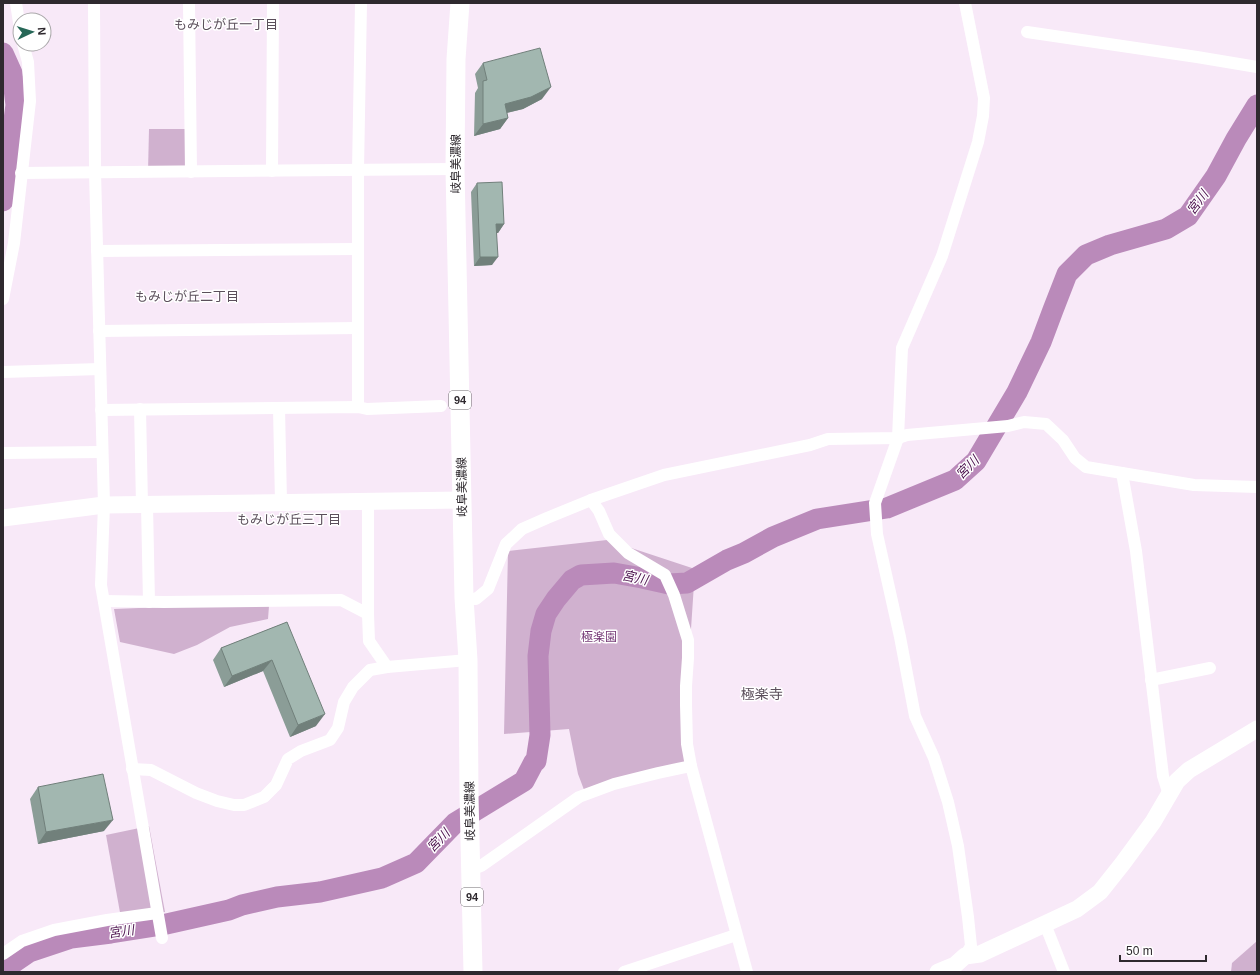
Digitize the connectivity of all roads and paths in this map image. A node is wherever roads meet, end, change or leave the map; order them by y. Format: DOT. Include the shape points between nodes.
graph roads {
  1 [pos="94,3"];
  2 [pos="189,3"];
  3 [pos="273,3"];
  4 [pos="361,3"];
  5 [pos="460,3"];
  6 [pos="965,3"];
  7 [pos="1027,32"];
  8 [pos="25,52"];
  9 [pos="1257,67"];
  10 [pos="455,169"];
  11 [pos="358,170"];
  12 [pos="272,171"];
  13 [pos="95,172"];
  14 [pos="191,172"];
  15 [pos="21,173"];
  16 [pos="358,249"];
  17 [pos="97,251"];
  18 [pos="3,299"];
  19 [pos="358,328"];
  20 [pos="99,331"];
  21 [pos="100,368"];
  22 [pos="3,372"];
  23 [pos="441,406"];
  24 [pos="358,407"];
  25 [pos="280,408"];
  26 [pos="140,409"];
  27 [pos="101,410"];
  28 [pos="898,438"];
  29 [pos="102,452"];
  30 [pos="3,453"];
  31 [pos="1122,473"];
  32 [pos="1257,487"];
  33 [pos="462,500"];
  34 [pos="591,500"];
  35 [pos="281,502"];
  36 [pos="368,502"];
  37 [pos="104,505"];
  38 [pos="145,505"];
  39 [pos="3,518"];
  40 [pos="464,598"];
  41 [pos="104,601"];
  42 [pos="149,602"];
  43 [pos="368,614"];
  44 [pos="468,660"];
  45 [pos="387,667"];
  46 [pos="1210,668"];
  47 [pos="1151,680"];
  48 [pos="1257,729"];
  49 [pos="691,766"];
  50 [pos="132,769"];
  51 [pos="1169,795"];
  52 [pos="471,870"];
  53 [pos="158,916"];
  54 [pos="1044,924"];
  55 [pos="736,935"];
  56 [pos="162,938"];
  57 [pos="3,954"];
  58 [pos="965,956"];
  59 [pos="473,972"];
  60 [pos="624,972"];
  61 [pos="747,972"];
  62 [pos="938,972"];
  63 [pos="1064,972"];
  1 -- 13 [label="street"];
  2 -- 14 [label="street"];
  3 -- 12 [label="street"];
  4 -- 11 [label="street"];
  5 -- 10 [label="main road, 岐阜美濃線 / 94" via="456,59"];
  6 -- 28 [label="street" via="984,98 983,116 978,142 942,256 902,348"];
  7 -- 9 [label="street"];
  8 -- 15 [label="street" via="30,101"];
  10 -- 11 [label="street"];
  10 -- 33 [label="main road, 岐阜美濃線 / 94"];
  11 -- 12 [label="street"];
  11 -- 16 [label="street"];
  12 -- 14 [label="street"];
  13 -- 14 [label="street"];
  13 -- 15 [label="street"];
  13 -- 17 [label="street"];
  15 -- 18 [label="street" via="14,243"];
  16 -- 17 [label="street"];
  16 -- 19 [label="street"];
  17 -- 20 [label="street"];
  19 -- 20 [label="street"];
  19 -- 24 [label="street"];
  20 -- 21 [label="street"];
  21 -- 22 [label="street"];
  21 -- 27 [label="street"];
  23 -- 24 [label="street" via="367,409"];
  24 -- 25 [label="street"];
  25 -- 26 [label="street"];
  25 -- 35 [label="street"];
  26 -- 27 [label="street"];
  26 -- 38 [label="street"];
  27 -- 29 [label="street"];
  28 -- 31 [label="street" via="1024,422 1046,424 1086,467"];
  28 -- 34 [label="street" via="828,439 664,475"];
  28 -- 58 [label="street" via="875,503 877,534 915,716 934,758 958,846 971,946"];
  29 -- 30 [label="street"];
  29 -- 37 [label="street"];
  31 -- 32 [label="street" via="1194,485"];
  31 -- 47 [label="street" via="1136,551"];
  33 -- 36 [label="street"];
  33 -- 40 [label="main road, 岐阜美濃線 / 94"];
  34 -- 40 [label="street" via="522,529 506,544 488,589 476,599"];
  34 -- 49 [label="street" via="610,534 628,553 665,575 674,595 688,640 687,744"];
  35 -- 36 [label="street"];
  35 -- 38 [label="street"];
  36 -- 43 [label="street"];
  37 -- 38 [label="street"];
  37 -- 39 [label="street"];
  37 -- 41 [label="street" via="101,585"];
  38 -- 42 [label="street"];
  40 -- 44 [label="main road, 岐阜美濃線 / 94"];
  41 -- 42 [label="street"];
  41 -- 50 [label="street"];
  42 -- 43 [label="street" via="341,600"];
  43 -- 45 [label="street" via="369,641"];
  44 -- 45 [label="street"];
  44 -- 52 [label="main road, 岐阜美濃線 / 94"];
  45 -- 50 [label="street" via="370,670 353,687 344,702 338,728 330,740 288,760 276,785 264,797 244,805 234,805 196,793 151,770"];
  46 -- 47 [label="street"];
  47 -- 51 [label="street" via="1163,776"];
  48 -- 51 [label="street" via="1189,770 1177,781"];
  49 -- 52 [label="street" via="621,782 579,797 481,866"];
  49 -- 55 [label="street"];
  50 -- 53 [label="street"];
  51 -- 54 [label="street" via="1153,822 1100,892 1077,909"];
  52 -- 59 [label="main road, 岐阜美濃線 / 94"];
  53 -- 56 [label="street"];
  53 -- 57 [label="street" via="107,920 54,930 22,941"];
  54 -- 58 [label="street" via="980,954"];
  54 -- 63 [label="street"];
  55 -- 60 [label="street"];
  55 -- 61 [label="street"];
  58 -- 62 [label="street" via="955,965"];
}
